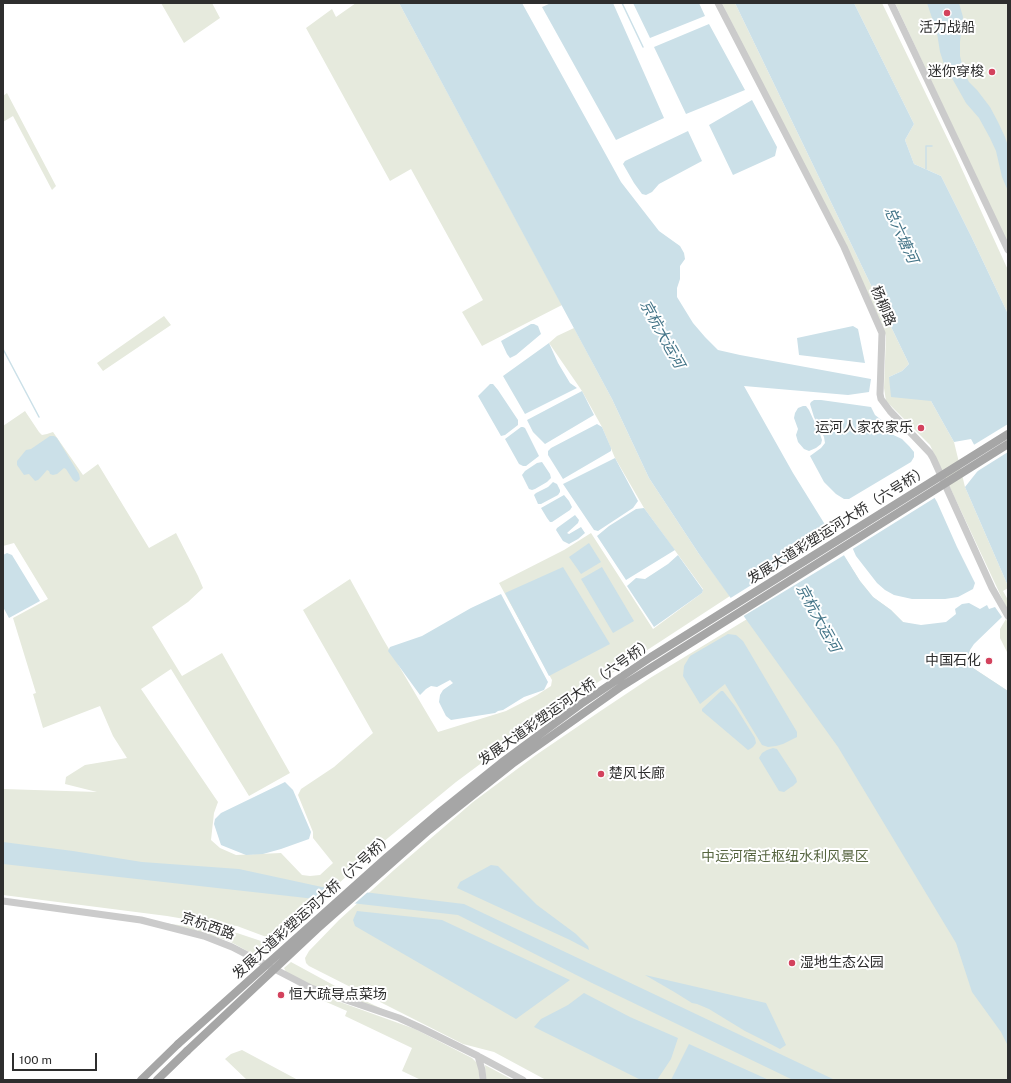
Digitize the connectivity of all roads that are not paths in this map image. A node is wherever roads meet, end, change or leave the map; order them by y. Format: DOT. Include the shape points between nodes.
graph roads {
  1 [pos="718,3"];
  2 [pos="891,3"];
  3 [pos="1008,250"];
  4 [pos="1008,434"];
  5 [pos="1008,444"];
  6 [pos="1008,616"];
  7 [pos="3,901"];
  8 [pos="478,1056"];
  9 [pos="142,1080"];
  10 [pos="157,1080"];
  11 [pos="483,1080"];
  12 [pos="523,1080"];
  1 -- 6 [label="street, 杨柳路" via="844,247 882,333 881,399 933,458 992,588"];
  2 -- 3 [label="street"];
  4 -- 9 [label="main road, 发展大道彩塑运河大桥（六号桥）, bridge" via="651,657 500,763 386,857 178,1044"];
  5 -- 10 [label="main road, 发展大道彩塑运河大桥（六号桥）, bridge" via="622,686 512,764 429,830 317,929"];
  7 -- 8 [label="street, 京杭西路" via="141,920 204,936 232,947 310,988 399,1018"];
  8 -- 11 [label="street"];
  8 -- 12 [label="street, 京杭西路"];
}
